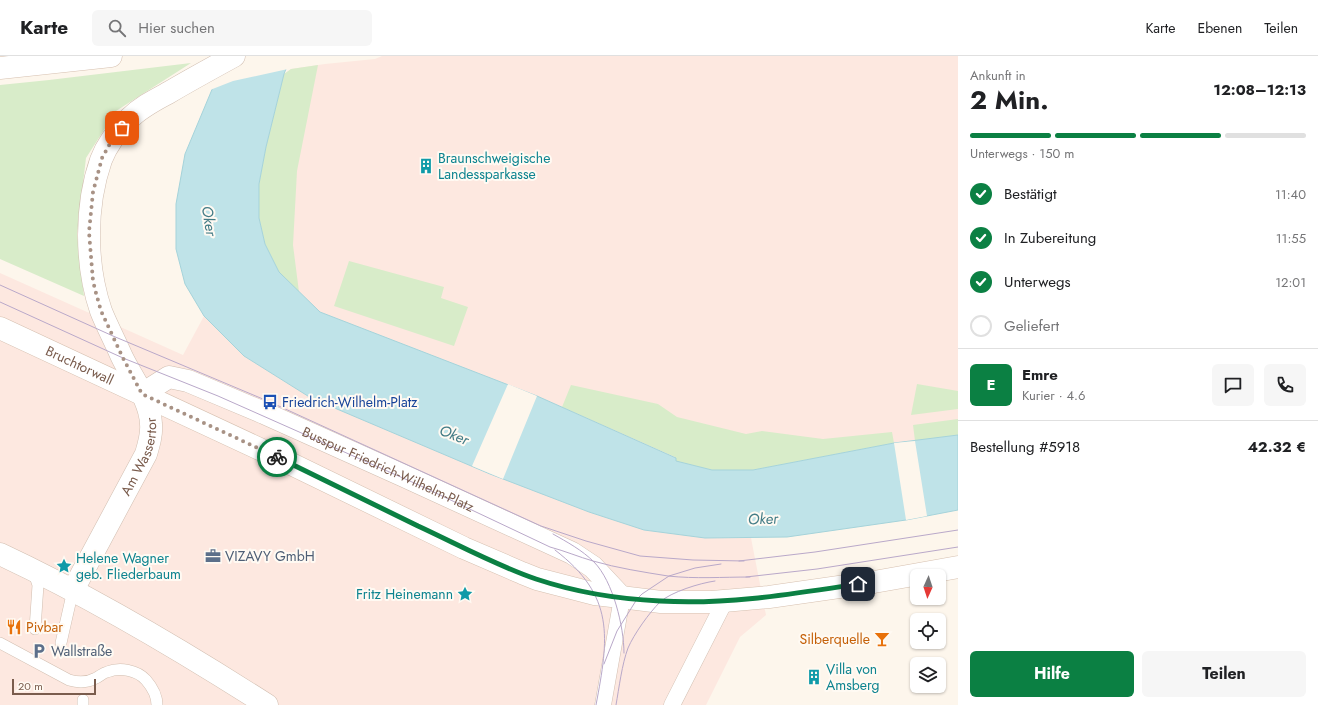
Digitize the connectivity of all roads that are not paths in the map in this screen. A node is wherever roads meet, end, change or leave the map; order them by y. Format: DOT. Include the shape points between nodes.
graph roads {
  1 [pos="111,56"];
  2 [pos="234,56"];
  3 [pos="0,68"];
  4 [pos="0,328"];
  5 [pos="142,394"];
  6 [pos="0,554"];
  7 [pos="21,564"];
  8 [pos="958,568"];
  9 [pos="73,590"];
  10 [pos="622,598"];
  11 [pos="725,601"];
  12 [pos="35,629"];
  13 [pos="0,643"];
  14 [pos="61,643"];
  15 [pos="157,705"];
  16 [pos="267,705"];
  17 [pos="603,705"];
  18 [pos="672,705"];
  1 -- 3 [label="street"];
  2 -- 5 [label="street, Am Wassertor" via="153,101 131,117 113,138 102,158 93,192 89,232 93,281 101,311"];
  4 -- 5 [label="street, Bruchtorwall"];
  5 -- 9 [label="street, Am Wassertor" via="152,424 146,454"];
  5 -- 10 [label="street, Bruchtorwall" via="515,570 537,579"];
  5 -- 10 [label="street, Busspur Friedrich-Wilhelm-Platz" via="169,377 188,381 264,413 572,553 593,567"];
  6 -- 7 [label="street"];
  7 -- 9 [label="street"];
  7 -- 12 [label="lane" via="31,571 38,585"];
  8 -- 11 [label="street, Bruchtorwall" via="769,598"];
  9 -- 14 [label="lane"];
  9 -- 16 [label="street" via="195,659"];
  10 -- 11 [label="street, Bruchtorwall" via="661,602"];
  10 -- 17 [label="street"];
  11 -- 18 [label="street"];
  13 -- 15 [label="lane" via="69,680 78,682 86,682 118,669 131,671 142,676 152,686 157,697"];
}
